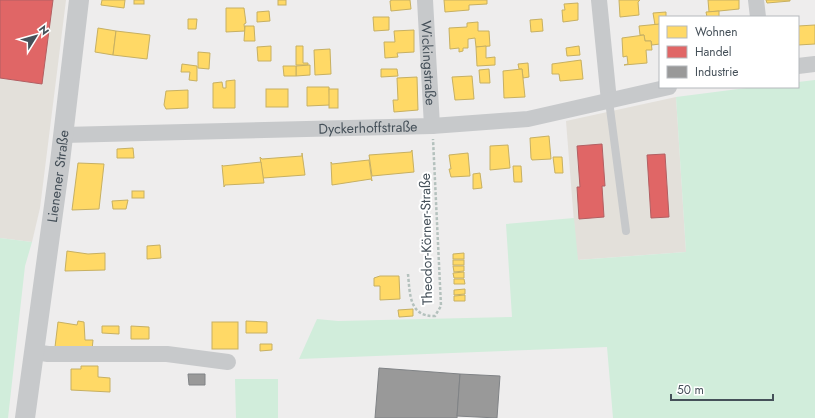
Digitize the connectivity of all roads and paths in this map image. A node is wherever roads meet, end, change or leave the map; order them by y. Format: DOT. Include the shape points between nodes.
graph roads {
  1 [pos="79,0"];
  2 [pos="425,0"];
  3 [pos="599,0"];
  4 [pos="756,0"];
  5 [pos="758,16"];
  6 [pos="815,64"];
  7 [pos="799,66"];
  8 [pos="665,88"];
  9 [pos="609,101"];
  10 [pos="432,126"];
  11 [pos="63,135"];
  12 [pos="626,231"];
  13 [pos="408,274"];
  14 [pos="34,352"];
  15 [pos="228,362"];
  16 [pos="25,418"];
  1 -- 11 [label="street, Lienener Straße"];
  2 -- 10 [label="street, Wickingstraße"];
  3 -- 9 [label="street"];
  4 -- 5 [label="street"];
  6 -- 7 [label="street"];
  8 -- 9 [label="street, Dyckerhoffstraße"];
  9 -- 10 [label="street, Dyckerhoffstraße" via="528,119"];
  9 -- 12 [label="lane"];
  10 -- 11 [label="street, Dyckerhoffstraße"];
  10 -- 13 [label="path, Theodor-Körner-Straße" via="441,306 435,316 426,316 417,310 411,301"];
  11 -- 14 [label="street, Lienener Straße"];
  14 -- 15 [label="street" via="167,354"];
  14 -- 16 [label="street, Lienener Straße"];
}
